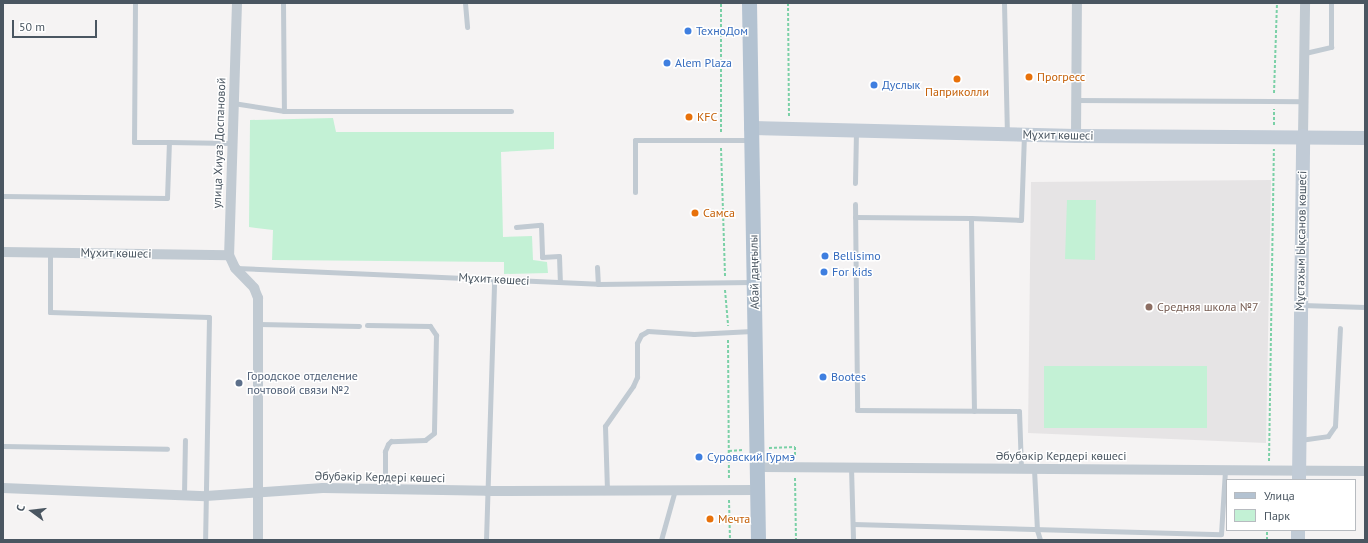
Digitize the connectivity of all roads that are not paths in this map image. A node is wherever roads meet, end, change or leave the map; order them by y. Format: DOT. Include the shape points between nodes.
graph roads {
  1 [pos="135,3"];
  2 [pos="237,3"];
  3 [pos="283,3"];
  4 [pos="465,3"];
  5 [pos="749,3"];
  6 [pos="1004,3"];
  7 [pos="1077,3"];
  8 [pos="1305,3"];
  9 [pos="1331,3"];
  10 [pos="467,27"];
  11 [pos="1305,53"];
  12 [pos="1076,100"];
  13 [pos="1303,101"];
  14 [pos="232,103"];
  15 [pos="284,111"];
  16 [pos="511,111"];
  17 [pos="856,131"];
  18 [pos="752,134"];
  19 [pos="1007,134"];
  20 [pos="1024,135"];
  21 [pos="1076,136"];
  22 [pos="1303,136"];
  23 [pos="1365,138"];
  24 [pos="169,142"];
  25 [pos="231,143"];
  26 [pos="855,183"];
  27 [pos="635,192"];
  28 [pos="3,196"];
  29 [pos="855,204"];
  30 [pos="855,217"];
  31 [pos="971,218"];
  32 [pos="516,227"];
  33 [pos="3,252"];
  34 [pos="50,253"];
  35 [pos="229,254"];
  36 [pos="597,267"];
  37 [pos="235,268"];
  38 [pos="494,280"];
  39 [pos="560,282"];
  40 [pos="754,282"];
  41 [pos="598,284"];
  42 [pos="1301,305"];
  43 [pos="1365,307"];
  44 [pos="259,324"];
  45 [pos="367,325"];
  46 [pos="359,326"];
  47 [pos="1340,328"];
  48 [pos="755,331"];
  49 [pos="974,411"];
  50 [pos="185,440"];
  51 [pos="1299,440"];
  52 [pos="3,446"];
  53 [pos="167,449"];
  54 [pos="757,467"];
  55 [pos="851,467"];
  56 [pos="1021,469"];
  57 [pos="1034,469"];
  58 [pos="1225,470"];
  59 [pos="1365,471"];
  60 [pos="1299,475"];
  61 [pos="3,488"];
  62 [pos="385,489"];
  63 [pos="606,490"];
  64 [pos="675,490"];
  65 [pos="758,490"];
  66 [pos="487,491"];
  67 [pos="260,492"];
  68 [pos="184,495"];
  69 [pos="206,496"];
  70 [pos="853,524"];
  71 [pos="1037,530"];
  72 [pos="1221,534"];
  73 [pos="205,540"];
  74 [pos="258,540"];
  75 [pos="486,540"];
  76 [pos="661,540"];
  77 [pos="758,540"];
  78 [pos="853,540"];
  79 [pos="1040,540"];
  80 [pos="1221,540"];
  1 -- 24 [label="lane" via="134,142"];
  2 -- 14 [label="street, улица Хиуаз Доспановой"];
  3 -- 15 [label="lane"];
  4 -- 10 [label="lane"];
  5 -- 18 [label="main road, Абай даңғылы"];
  6 -- 19 [label="lane"];
  7 -- 12 [label="street"];
  8 -- 11 [label="street, Мұстахым Ықсанов көшесі"];
  9 -- 11 [label="lane" via="1330,47"];
  11 -- 13 [label="street, Мұстахым Ықсанов көшесі"];
  12 -- 13 [label="lane"];
  12 -- 21 [label="street"];
  13 -- 22 [label="street, Мұстахым Ықсанов көшесі"];
  14 -- 15 [label="lane"];
  14 -- 25 [label="street, улица Хиуаз Доспановой"];
  15 -- 16 [label="lane"];
  17 -- 18 [label="street, Мұхит көшесі"];
  17 -- 19 [label="street, Мұхит көшесі"];
  17 -- 26 [label="lane"];
  18 -- 27 [label="lane" via="721,140 635,140"];
  18 -- 40 [label="main road, Абай даңғылы"];
  19 -- 20 [label="street, Мұхит көшесі"];
  20 -- 21 [label="street, Мұхит көшесі"];
  20 -- 31 [label="lane" via="1021,220"];
  21 -- 22 [label="street, Мұхит көшесі"];
  22 -- 23 [label="street, Мұхит көшесі"];
  22 -- 42 [label="street, Мұстахым Ықсанов көшесі"];
  24 -- 25 [label="lane"];
  24 -- 28 [label="lane" via="167,198"];
  25 -- 35 [label="street, улица Хиуаз Доспановой"];
  29 -- 30 [label="lane"];
  30 -- 31 [label="lane"];
  30 -- 49 [label="lane" via="857,410"];
  31 -- 49 [label="lane"];
  32 -- 39 [label="lane" via="541,226 542,257 559,256"];
  33 -- 34 [label="street, Мұхит көшесі"];
  34 -- 35 [label="street, Мұхит көшесі"];
  34 -- 69 [label="lane" via="50,312 209,317"];
  35 -- 37 [label="street, улица Хиуаз Доспановой"];
  36 -- 41 [label="lane"];
  37 -- 38 [label="lane, Мұхит көшесі"];
  37 -- 44 [label="street, улица Хиуаз Доспановой" via="246,278 258,298"];
  38 -- 39 [label="lane, Мұхит көшесі"];
  38 -- 66 [label="lane"];
  39 -- 41 [label="lane, Мұхит көшесі"];
  40 -- 41 [label="lane, Мұхит көшесі"];
  40 -- 48 [label="main road, Абай даңғылы"];
  42 -- 43 [label="lane"];
  42 -- 51 [label="street, Мұстахым Ықсанов көшесі"];
  44 -- 46 [label="lane"];
  44 -- 67 [label="street, улица Хиуаз Доспановой"];
  45 -- 62 [label="lane" via="430,326 436,335 434,432 426,440 391,441 388,444 385,451"];
  47 -- 51 [label="lane" via="1335,426 1328,436"];
  48 -- 54 [label="main road, Абай даңғылы"];
  48 -- 63 [label="lane" via="694,334 648,331 641,335 637,343 637,377 605,426"];
  49 -- 56 [label="lane" via="1019,411"];
  50 -- 68 [label="lane"];
  51 -- 60 [label="street, Мұстахым Ықсанов көшесі"];
  52 -- 53 [label="lane"];
  54 -- 55 [label="street, Әбубәкір Кердері көшесі"];
  54 -- 65 [label="main road, Абай даңғылы"];
  55 -- 56 [label="street, Әбубәкір Кердері көшесі"];
  55 -- 70 [label="lane"];
  56 -- 57 [label="street, Әбубәкір Кердері көшесі"];
  57 -- 58 [label="street, Әбубәкір Кердері көшесі"];
  57 -- 71 [label="lane"];
  58 -- 60 [label="street, Әбубәкір Кердері көшесі"];
  58 -- 72 [label="lane"];
  59 -- 60 [label="street, Әбубәкір Кердері көшесі"];
  61 -- 68 [label="street, Әбубәкір Кердері көшесі"];
  62 -- 66 [label="street, Әбубәкір Кердері көшесі"];
  62 -- 67 [label="street, Әбубәкір Кердері көшесі" via="323,488"];
  63 -- 64 [label="street, Әбубәкір Кердері көшесі"];
  63 -- 66 [label="street, Әбубәкір Кердері көшесі"];
  64 -- 65 [label="street, Әбубәкір Кердері көшесі"];
  64 -- 76 [label="lane"];
  65 -- 77 [label="main road, Абай даңғылы"];
  66 -- 75 [label="lane"];
  67 -- 69 [label="street, Әбубәкір Кердері көшесі"];
  67 -- 74 [label="street, улица Хиуаз Доспановой"];
  68 -- 69 [label="street, Әбубәкір Кердері көшесі"];
  69 -- 73 [label="lane"];
  70 -- 71 [label="lane"];
  70 -- 78 [label="lane"];
  71 -- 72 [label="lane"];
  71 -- 79 [label="lane"];
  72 -- 80 [label="lane"];
}
